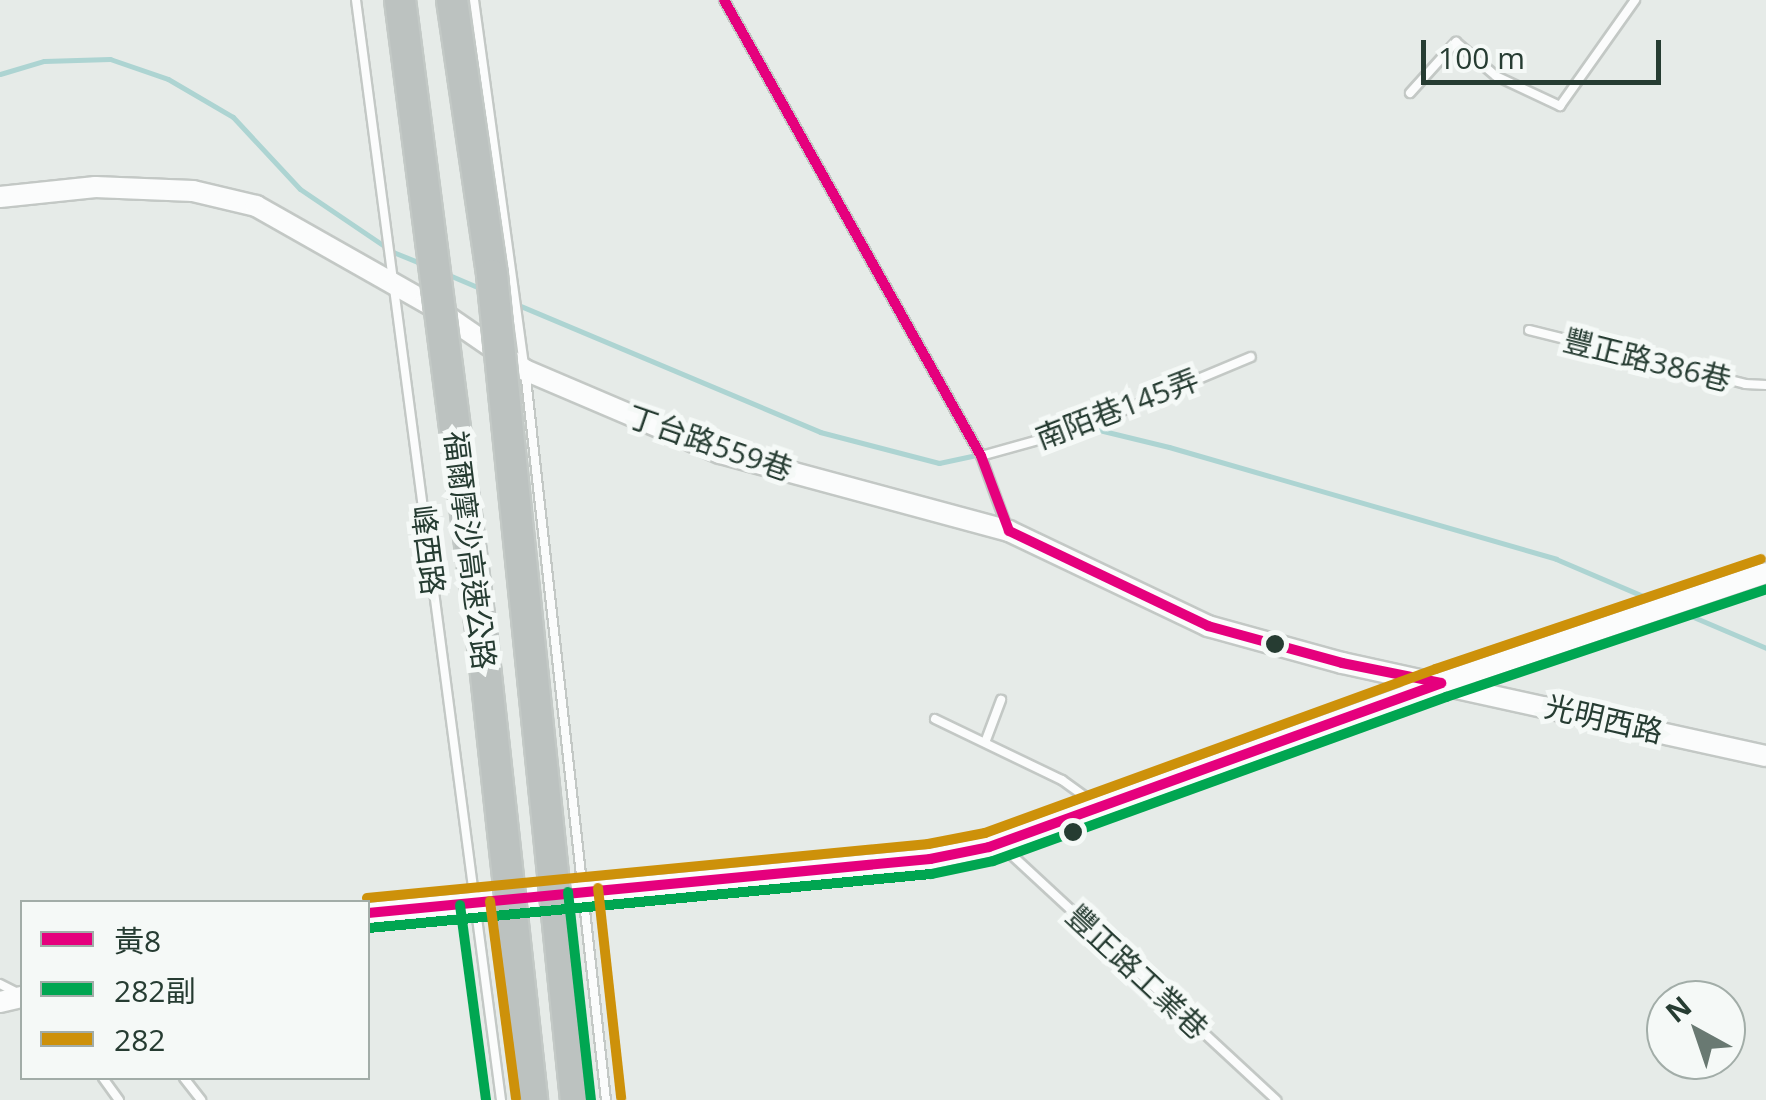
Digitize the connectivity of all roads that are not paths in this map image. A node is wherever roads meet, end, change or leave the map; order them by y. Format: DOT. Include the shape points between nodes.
graph roads {
  1 [pos="356,0"];
  2 [pos="400,0"];
  3 [pos="452,0"];
  4 [pos="474,0"];
  5 [pos="724,0"];
  6 [pos="1636,0"];
  7 [pos="1410,93"];
  8 [pos="0,197"];
  9 [pos="394,287"];
  10 [pos="1529,330"];
  11 [pos="1251,357"];
  12 [pos="525,370"];
  13 [pos="1766,386"];
  14 [pos="981,456"];
  15 [pos="1009,531"];
  16 [pos="1766,572"];
  17 [pos="1441,683"];
  18 [pos="1001,700"];
  19 [pos="935,719"];
  20 [pos="986,740"];
  21 [pos="1766,756"];
  22 [pos="1099,806"];
  23 [pos="999,843"];
  24 [pos="583,890"];
  25 [pos="475,903"];
  26 [pos="370,913"];
  27 [pos="186,1080"];
  28 [pos="201,1100"];
  29 [pos="501,1100"];
  30 [pos="532,1100"];
  31 [pos="576,1100"];
  32 [pos="606,1100"];
  33 [pos="1276,1100"];
  1 -- 9 [label="lane, 峰西路"];
  2 -- 30 [label="highway, 福爾摩沙高速公路, bridge" via="480,619"];
  3 -- 31 [label="highway, 福爾摩沙高速公路, bridge" via="492,275"];
  4 -- 12 [label="lane"];
  5 -- 14 [label="lane"];
  6 -- 7 [label="lane" via="1560,106 1496,76 1456,42"];
  8 -- 9 [label="street, 丁台路559巷" via="95,187 224,197 256,206"];
  9 -- 12 [label="street, 丁台路559巷"];
  9 -- 25 [label="lane, 峰西路"];
  10 -- 13 [label="lane, 豐正路386巷"];
  11 -- 14 [label="lane, 南陌巷145弄" via="1081,428"];
  12 -- 15 [label="street, 丁台路559巷" via="720,453"];
  12 -- 24 [label="lane"];
  14 -- 15 [label="lane"];
  15 -- 17 [label="street, 丁台路559巷" via="1208,626"];
  16 -- 17 [label="street"];
  17 -- 21 [label="street, 光明西路"];
  17 -- 22 [label="street"];
  18 -- 20 [label="lane"];
  19 -- 20 [label="lane"];
  20 -- 22 [label="lane"];
  22 -- 23 [label="street"];
  23 -- 24 [label="street" via="930,858"];
  23 -- 33 [label="lane, 豐正路工業巷"];
  24 -- 25 [label="street"];
  24 -- 32 [label="lane"];
  25 -- 26 [label="street"];
  25 -- 29 [label="lane, 峰西路"];
  27 -- 28 [label="lane"];
}
